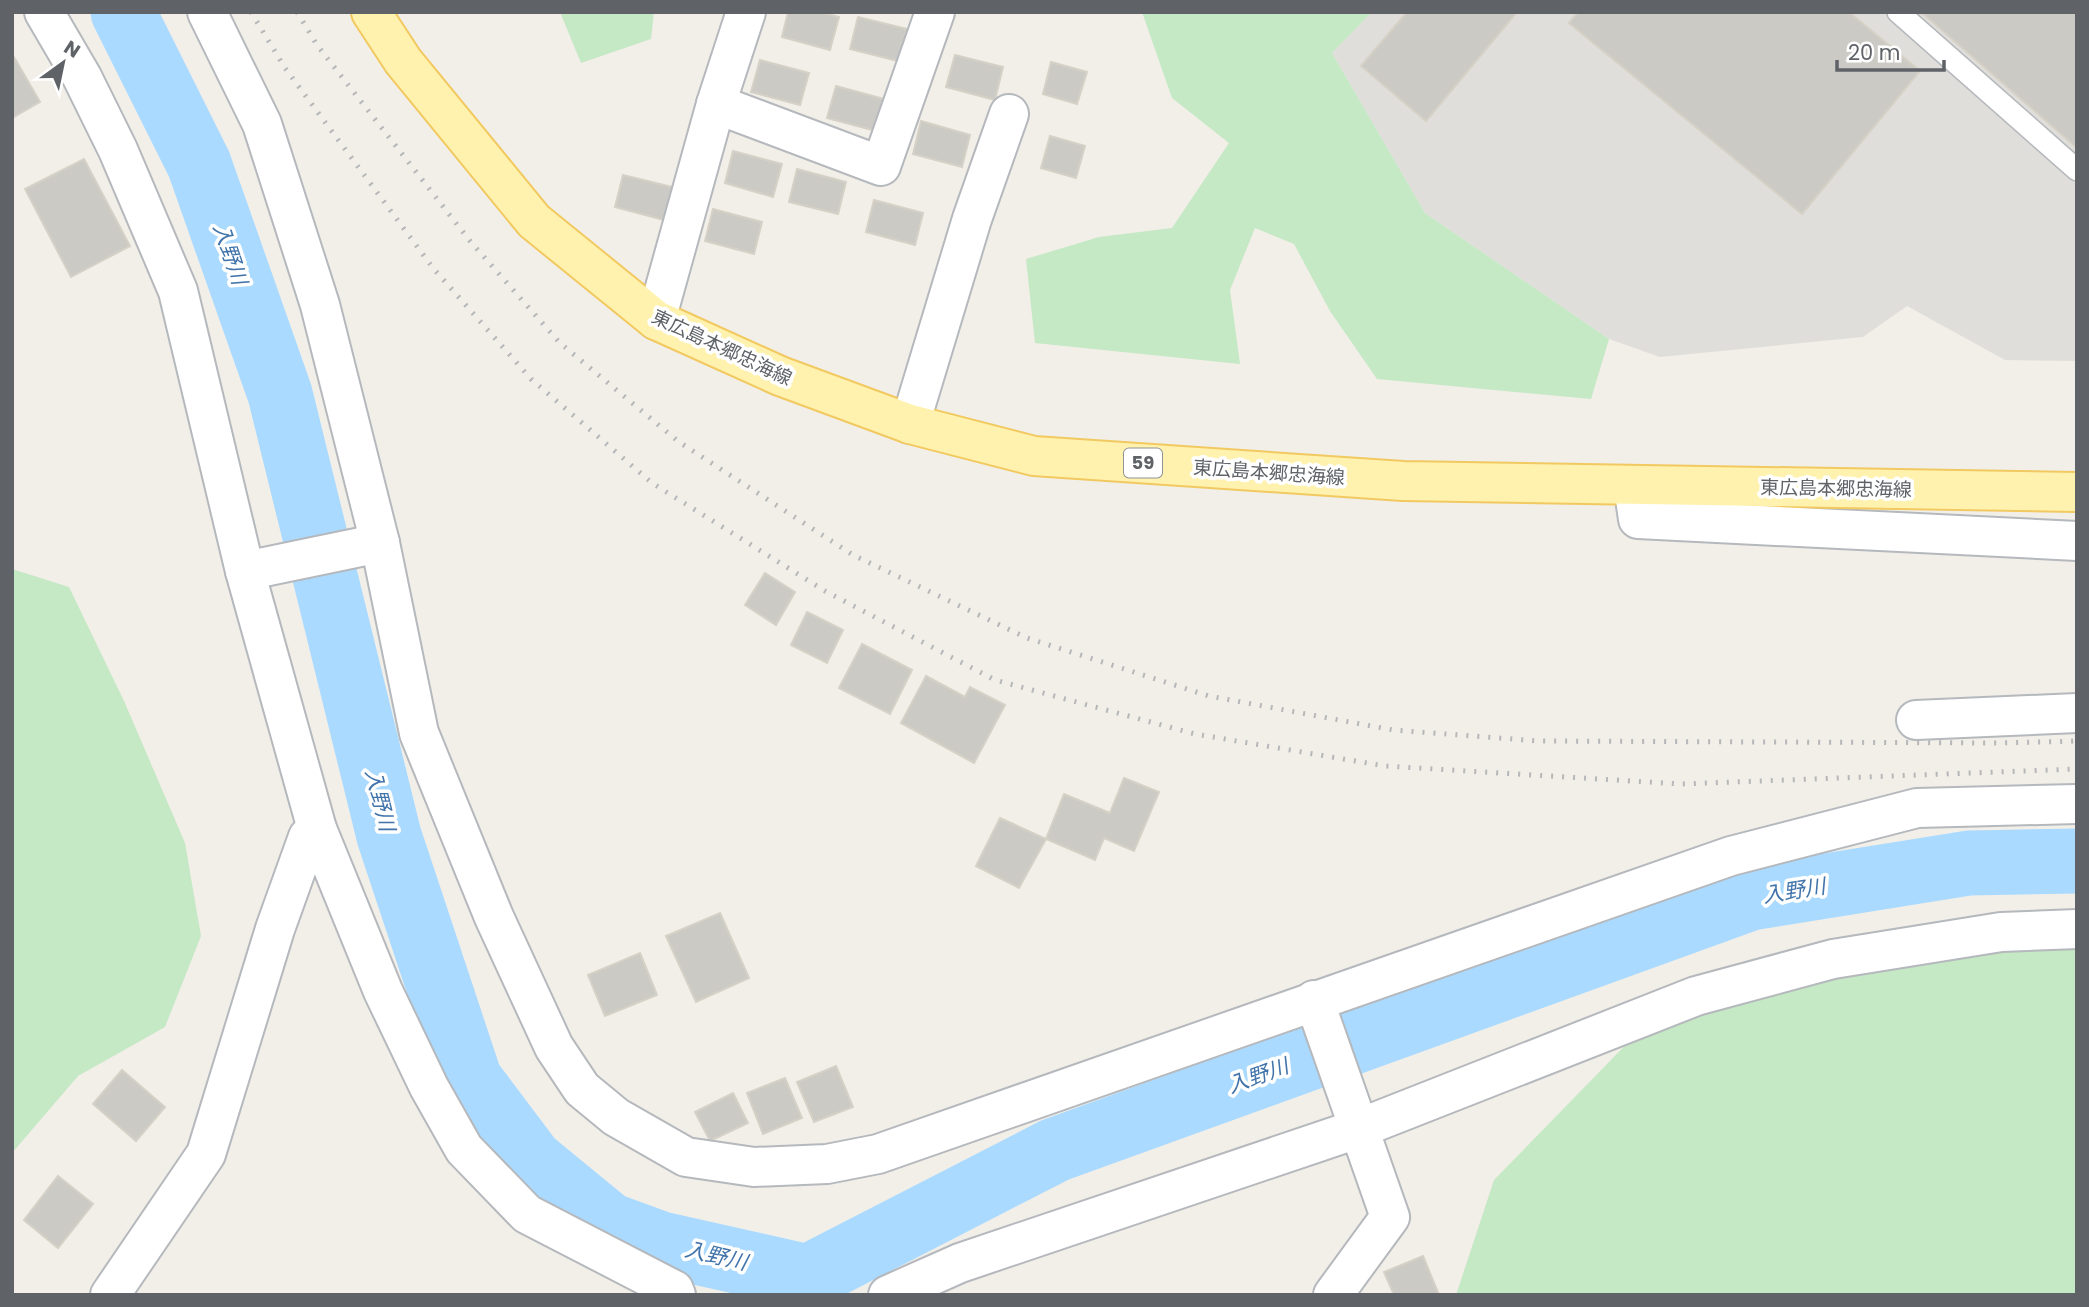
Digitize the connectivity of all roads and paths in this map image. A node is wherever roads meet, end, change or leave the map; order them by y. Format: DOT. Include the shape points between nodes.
graph roads {
  1 [pos="44,12"];
  2 [pos="207,12"];
  3 [pos="371,12"];
  4 [pos="746,12"];
  5 [pos="935,12"];
  6 [pos="1898,12"];
  7 [pos="716,104"];
  8 [pos="1009,114"];
  9 [pos="2077,170"];
  10 [pos="656,320"];
  11 [pos="910,424"];
  12 [pos="1633,485"];
  13 [pos="2077,492"];
  14 [pos="2077,541"];
  15 [pos="380,543"];
  16 [pos="245,571"];
  17 [pos="2077,713"];
  18 [pos="1916,720"];
  19 [pos="2077,804"];
  20 [pos="317,829"];
  21 [pos="2077,929"];
  22 [pos="1314,1000"];
  23 [pos="1358,1121"];
  24 [pos="673,1293"];
  25 [pos="110,1295"];
  26 [pos="888,1295"];
  27 [pos="1332,1295"];
  1 -- 16 [label="street" via="118,150 178,291"];
  2 -- 15 [label="street" via="262,124 320,305"];
  3 -- 10 [label="main road, 東広島本郷忠海線 / 59" via="403,61 534,221"];
  4 -- 7 [label="street"];
  5 -- 7 [label="street" via="881,166"];
  6 -- 9 [label="lane"];
  7 -- 10 [label="street"];
  8 -- 11 [label="street"];
  10 -- 11 [label="main road, 東広島本郷忠海線 / 59" via="780,376"];
  11 -- 12 [label="main road, 東広島本郷忠海線 / 59" via="1034,456 1403,481"];
  12 -- 13 [label="main road, 東広島本郷忠海線 / 59"];
  12 -- 14 [label="street" via="1638,519"];
  15 -- 16 [label="street"];
  15 -- 22 [label="street" via="419,733 494,917 554,1047 582,1089 616,1117 685,1157 754,1167 827,1164 878,1154"];
  16 -- 20 [label="street"];
  17 -- 18 [label="street"];
  19 -- 22 [label="street" via="1904,811 1731,856"];
  20 -- 24 [label="street" via="383,991 464,1149 527,1214"];
  20 -- 25 [label="street" via="308,837 275,929 206,1154"];
  21 -- 23 [label="street" via="2001,932 1833,959 1696,996"];
  22 -- 23 [label="street"];
  23 -- 26 [label="street" via="960,1263"];
  23 -- 27 [label="street" via="1390,1217"];
}
